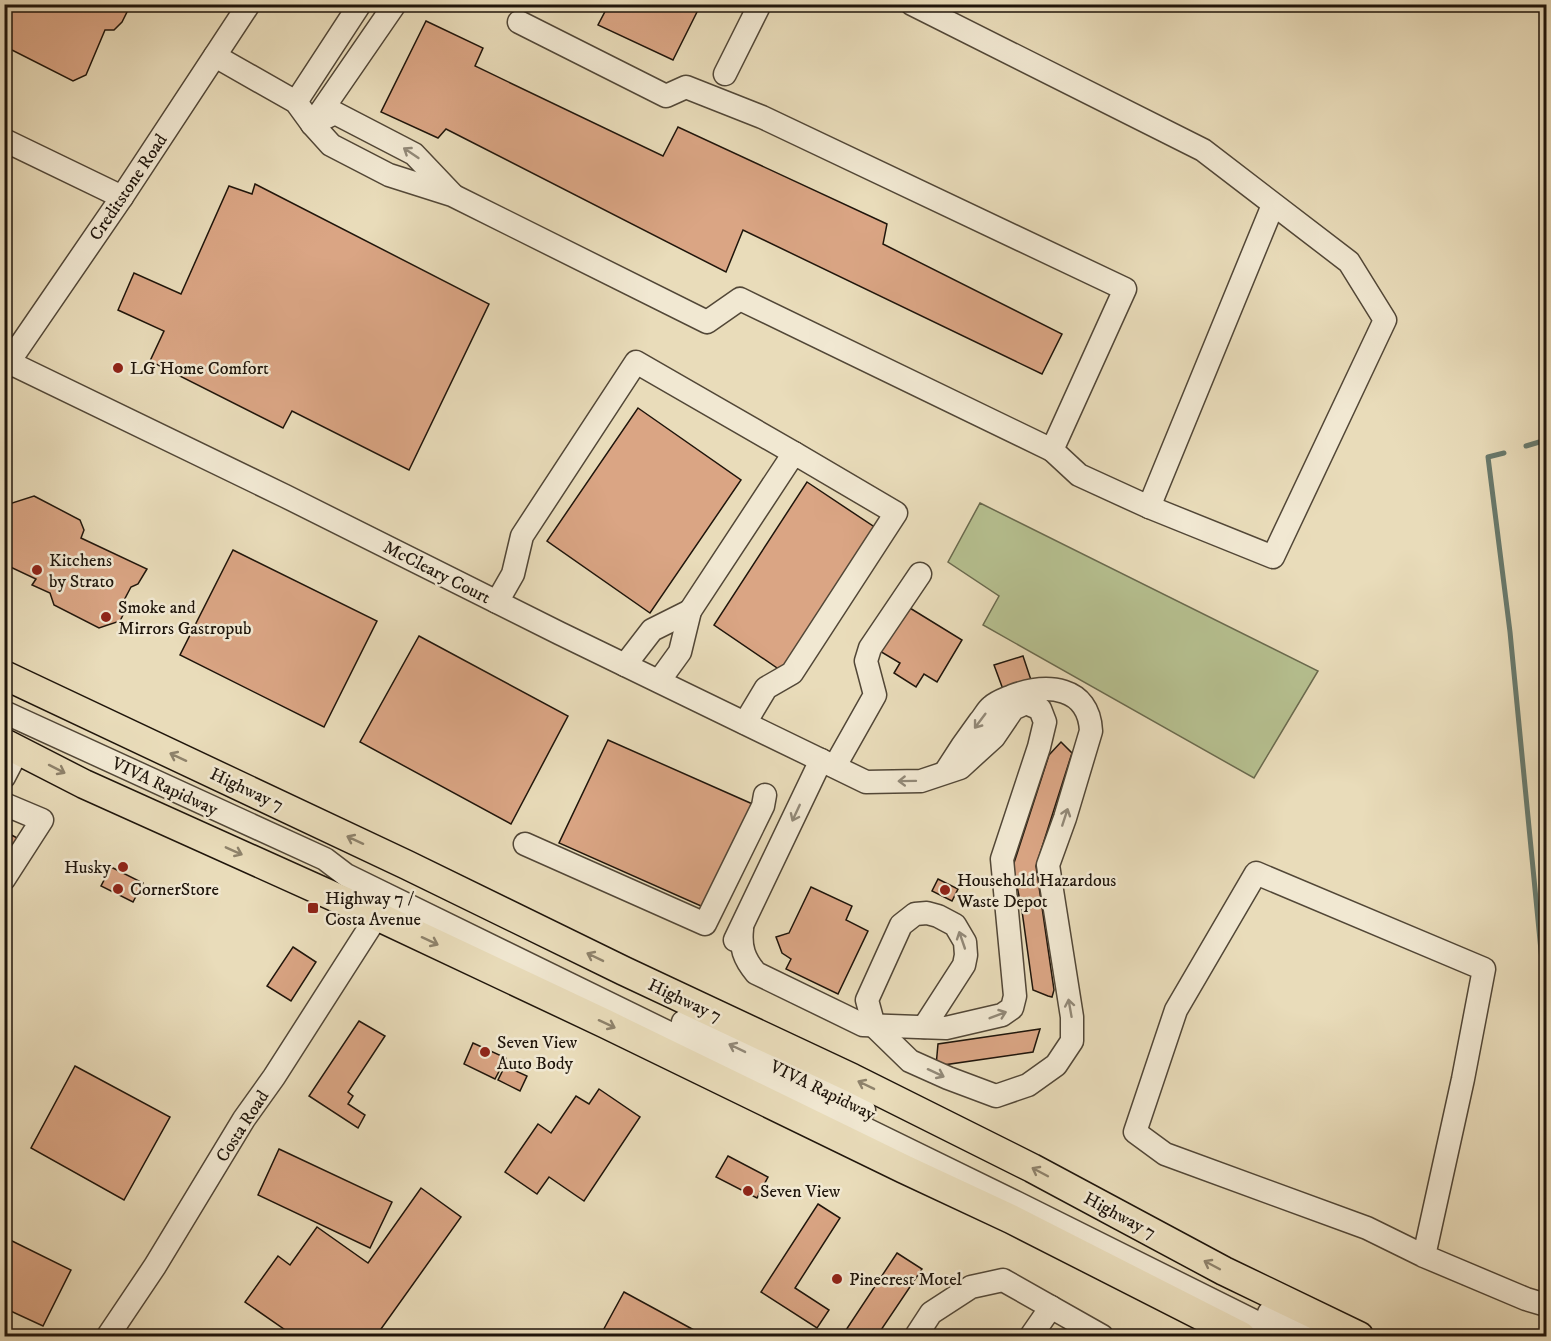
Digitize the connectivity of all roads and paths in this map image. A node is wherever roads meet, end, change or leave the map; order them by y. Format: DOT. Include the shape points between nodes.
graph roads {
  1 [pos="249,4"];
  2 [pos="360,4"];
  3 [pos="395,4"];
  4 [pos="760,4"];
  5 [pos="912,4"];
  6 [pos="519,22"];
  7 [pos="215,56"];
  8 [pos="725,74"];
  9 [pos="296,102"];
  10 [pos="312,124"];
  11 [pos="4,140"];
  12 [pos="452,195"];
  13 [pos="122,197"];
  14 [pos="1273,205"];
  15 [pos="6,364"];
  16 [pos="1053,450"];
  17 [pos="794,453"];
  18 [pos="1149,507"];
  19 [pos="920,574"];
  20 [pos="497,602"];
  21 [pos="690,611"];
  22 [pos="625,665"];
  23 [pos="4,675"];
  24 [pos="659,681"];
  25 [pos="4,712"];
  26 [pos="745,723"];
  27 [pos="11,746"];
  28 [pos="828,763"];
  29 [pos="946,771"];
  30 [pos="4,777"];
  31 [pos="765,795"];
  32 [pos="4,804"];
  33 [pos="525,844"];
  34 [pos="325,859"];
  35 [pos="4,879"];
  36 [pos="377,916"];
  37 [pos="742,928"];
  38 [pos="874,1026"];
  39 [pos="924,1028"];
  40 [pos="910,1061"];
  41 [pos="1424,1256"];
  42 [pos="1546,1305"];
  43 [pos="1051,1307"];
  44 [pos="108,1336"];
  45 [pos="916,1336"];
  46 [pos="1031,1336"];
  47 [pos="1102,1336"];
  48 [pos="1241,1336"];
  49 [pos="1284,1336"];
  50 [pos="1316,1336"];
  51 [pos="1359,1336"];
  1 -- 7 [label="street, Creditstone Road"];
  2 -- 9 [label="street"];
  3 -- 10 [label="street"];
  4 -- 8 [label="street"];
  5 -- 14 [label="street" via="1203,150"];
  6 -- 16 [label="street" via="666,96 686,87 762,117 1125,289"];
  7 -- 9 [label="street"];
  7 -- 13 [label="street, Creditstone Road"];
  9 -- 10 [label="street"];
  10 -- 12 [label="street" via="331,145 383,172"];
  12 -- 10 [label="street, one-way" via="414,154 335,113"];
  11 -- 13 [label="street"];
  12 -- 16 [label="street" via="707,322 740,299"];
  13 -- 15 [label="street, Creditstone Road"];
  14 -- 18 [label="street"];
  14 -- 18 [label="street" via="1349,262 1385,320 1273,557"];
  15 -- 20 [label="street, McCleary Court"];
  16 -- 18 [label="street" via="1079,475"];
  17 -- 20 [label="street" via="636,362 522,536 513,573"];
  17 -- 21 [label="street"];
  17 -- 26 [label="street" via="896,513 792,673 766,688"];
  19 -- 28 [label="street" via="870,648 866,661 875,695"];
  20 -- 22 [label="street, McCleary Court"];
  21 -- 22 [label="street" via="652,630"];
  21 -- 24 [label="street" via="680,652"];
  22 -- 24 [label="street, McCleary Court"];
  51 -- 23 [label="main road, Highway 7, one-way" via="1224,1271 1032,1168 852,1078"];
  24 -- 26 [label="street, McCleary Court"];
  25 -- 34 [label="street, VIVA Rapidway"];
  26 -- 28 [label="street, McCleary Court"];
  27 -- 30 [label="street"];
  27 -- 36 [label="main road, one-way" via="84,784"];
  29 -- 28 [label="street, McCleary Court, one-way" via="921,781 866,782"];
  28 -- 37 [label="street, one-way"];
  39 -- 29 [label="street, one-way" via="946,1028 1002,1015 1012,1008 1015,996 1002,859 1039,747 1045,722 1040,709 1026,703 1013,709 973,758 960,768"];
  40 -- 29 [label="street, one-way" via="996,1096 1028,1085 1056,1065 1072,1041 1072,1017 1048,866 1091,731 1090,717 1083,703 1072,694 1055,689 1029,690 992,706"];
  31 -- 33 [label="street" via="705,924"];
  32 -- 35 [label="street" via="42,820"];
  34 -- 49 [label="street, VIVA Rapidway" via="346,875"];
  50 -- 34 [label="street, VIVA Rapidway, one-way" via="786,1071 356,863"];
  36 -- 44 [label="street, Costa Road"];
  36 -- 48 [label="main road, one-way" via="1011,1219"];
  37 -- 38 [label="street" via="743,953 756,973 863,1026"];
  37 -- 40 [label="street" via="728,952 730,963 749,984"];
  38 -- 39 [label="street"];
  39 -- 38 [label="street, one-way" via="964,966 966,955 962,934 955,925 927,913 915,914 901,925 892,942 867,1000"];
  38 -- 40 [label="street"];
  41 -- 41 [label="street" via="1367,1228 1165,1154 1136,1132 1176,1010 1256,873 1484,969"];
  41 -- 42 [label="street"];
  43 -- 45 [label="street" via="1004,1280 971,1287 931,1313"];
  43 -- 46 [label="street"];
  43 -- 47 [label="street"];
}
